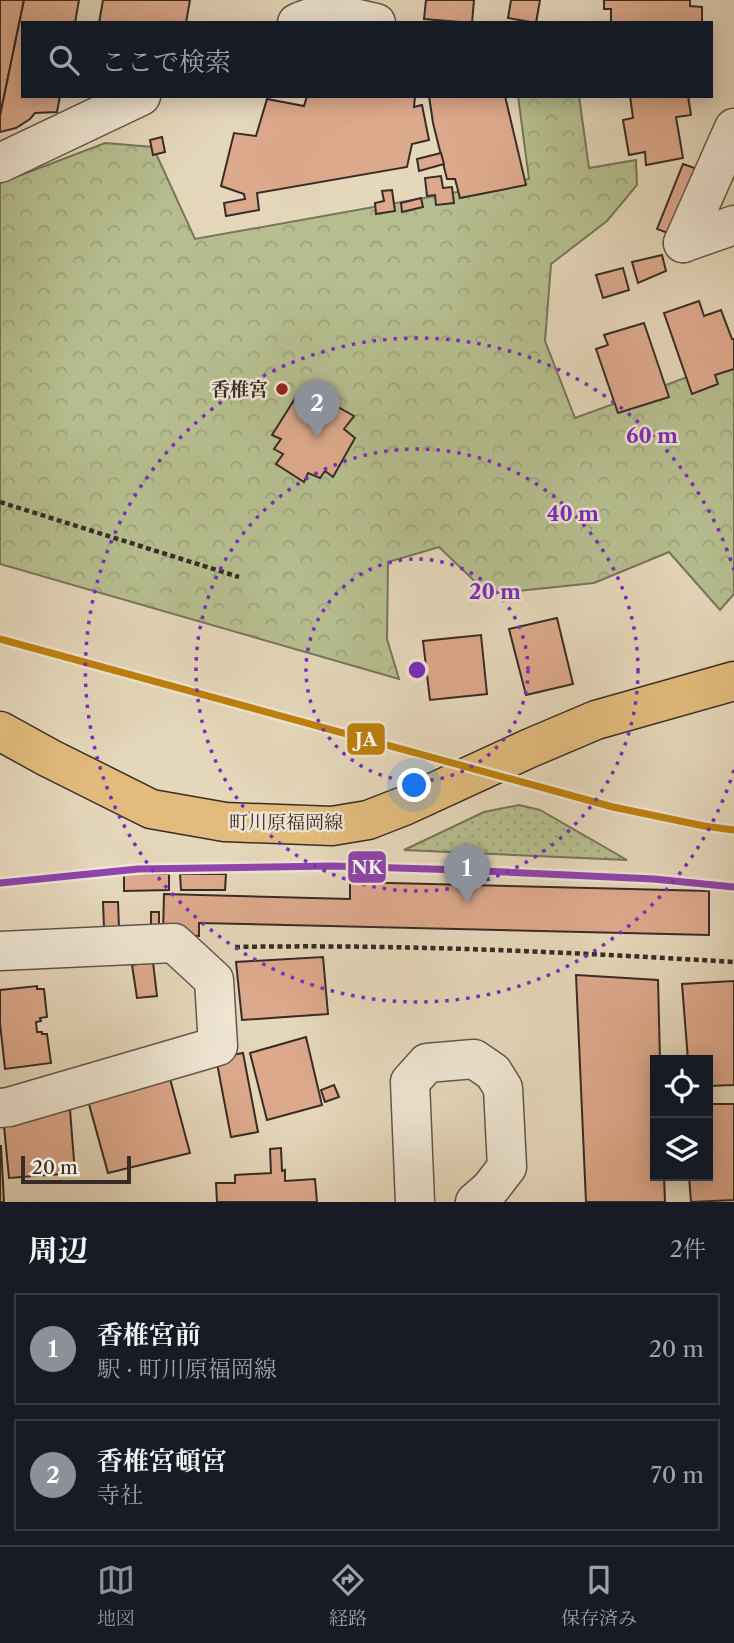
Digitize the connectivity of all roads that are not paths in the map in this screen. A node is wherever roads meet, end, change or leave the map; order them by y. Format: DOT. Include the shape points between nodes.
graph roads {
  1 [pos="302,21"];
  2 [pos="367,21"];
  3 [pos="137,98"];
  4 [pos="734,128"];
  5 [pos="0,163"];
  6 [pos="734,225"];
  7 [pos="734,681"];
  8 [pos="0,731"];
  9 [pos="0,951"];
  10 [pos="0,1108"];
  11 [pos="415,1202"];
  12 [pos="475,1202"];
  1 -- 2 [label="street" via="334,14"];
  3 -- 5 [label="street"];
  4 -- 6 [label="street" via="683,243"];
  7 -- 8 [label="main road, 町川原福岡線" via="596,720 404,806 368,820 332,826 225,822 151,809"];
  9 -- 10 [label="street" via="174,943 214,979 218,1046"];
  11 -- 12 [label="street" via="410,1082 427,1063 474,1059 493,1072 503,1087 507,1167"];
}
